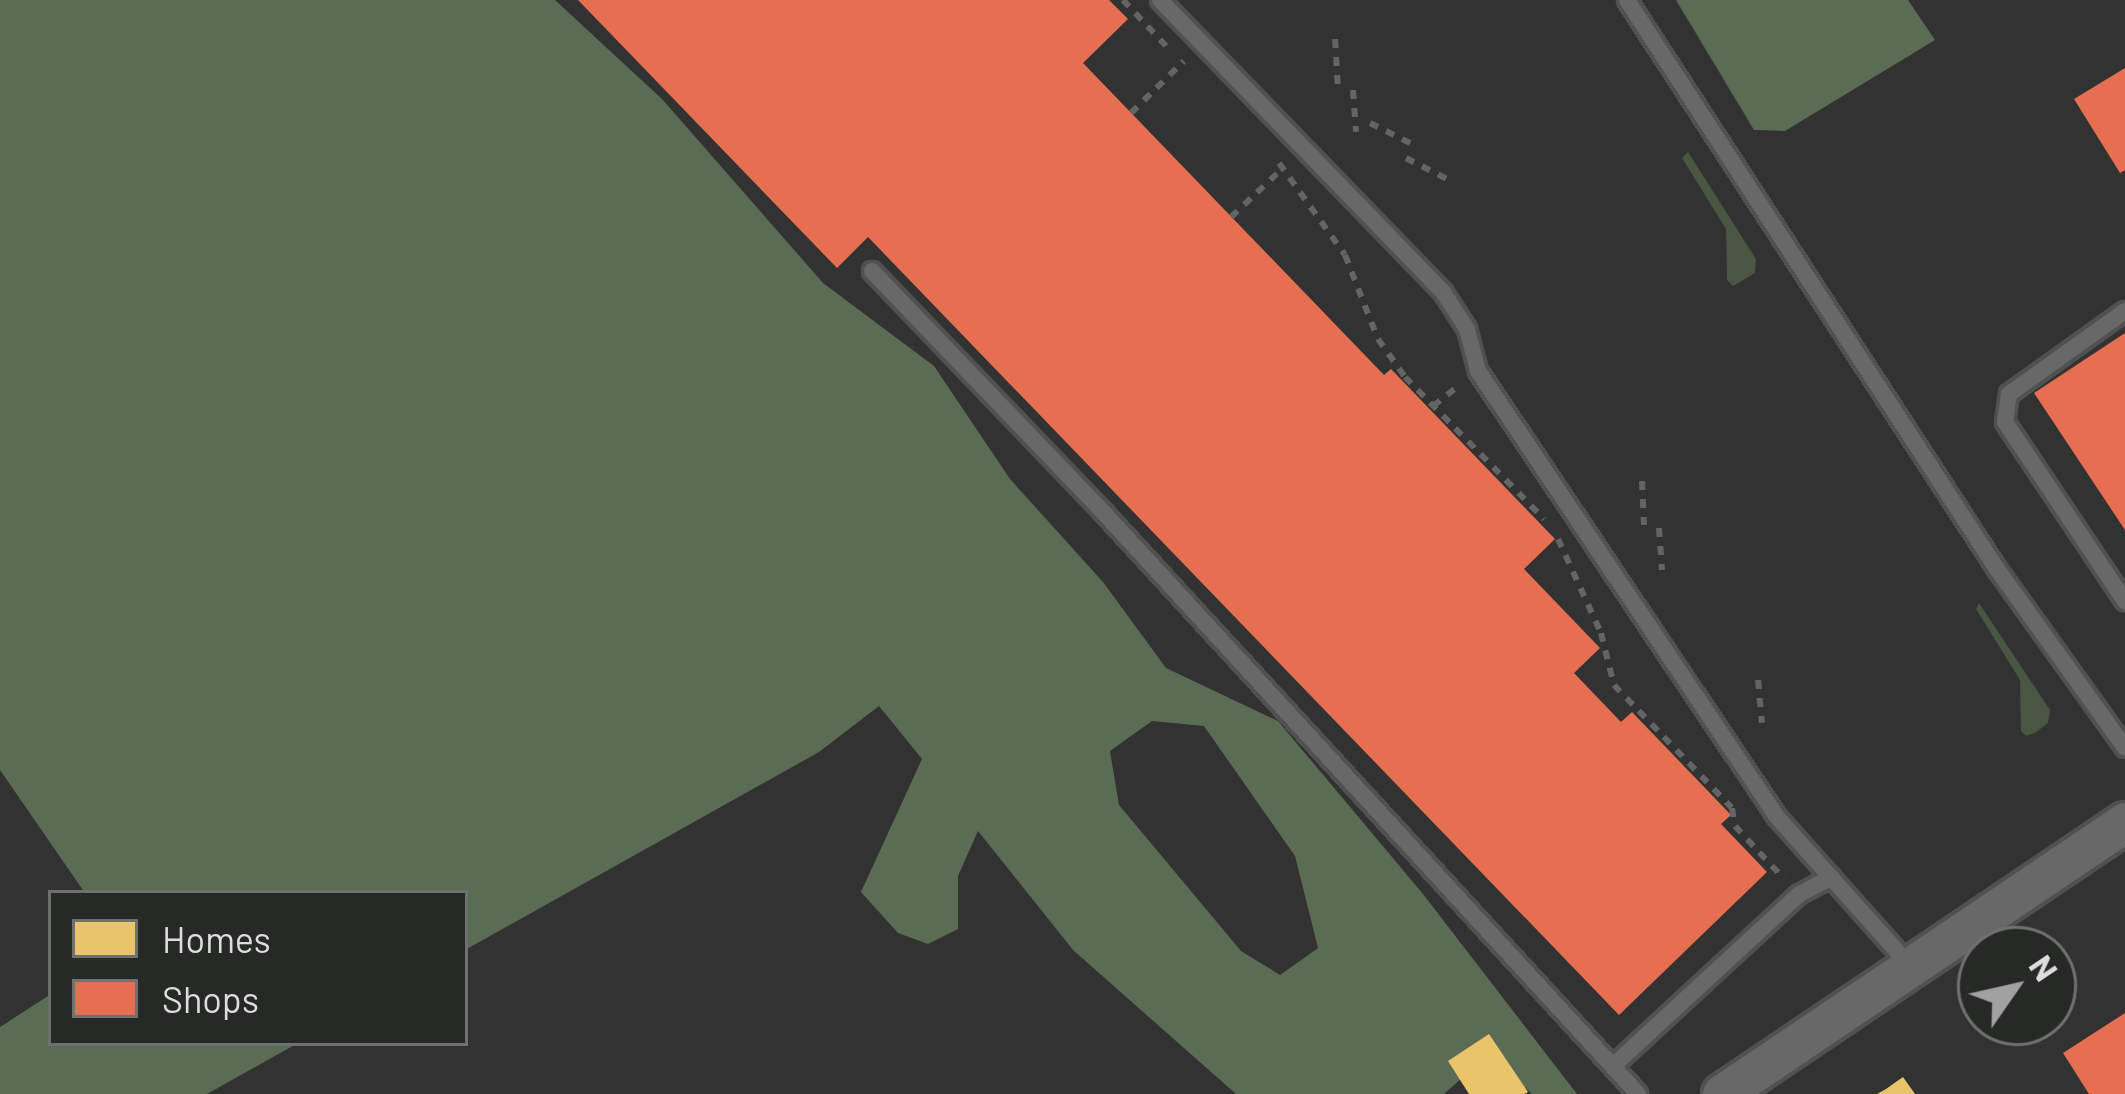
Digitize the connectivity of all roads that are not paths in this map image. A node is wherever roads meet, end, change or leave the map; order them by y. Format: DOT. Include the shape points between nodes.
graph roads {
  1 [pos="1160,0"];
  2 [pos="1627,0"];
  3 [pos="872,271"];
  4 [pos="2125,311"];
  5 [pos="2125,601"];
  6 [pos="2125,748"];
  7 [pos="2125,822"];
  8 [pos="1832,877"];
  9 [pos="1911,967"];
  10 [pos="1614,1065"];
  11 [pos="1638,1094"];
  12 [pos="1722,1094"];
  1 -- 8 [label="lane" via="1443,292 1467,329 1478,371 1777,817"];
  2 -- 6 [label="lane" via="1997,569"];
  3 -- 10 [label="lane"];
  4 -- 5 [label="lane" via="2009,394 2006,422"];
  7 -- 9 [label="street"];
  8 -- 9 [label="lane"];
  8 -- 10 [label="lane" via="1798,895"];
  9 -- 12 [label="street"];
  10 -- 11 [label="lane"];
}
